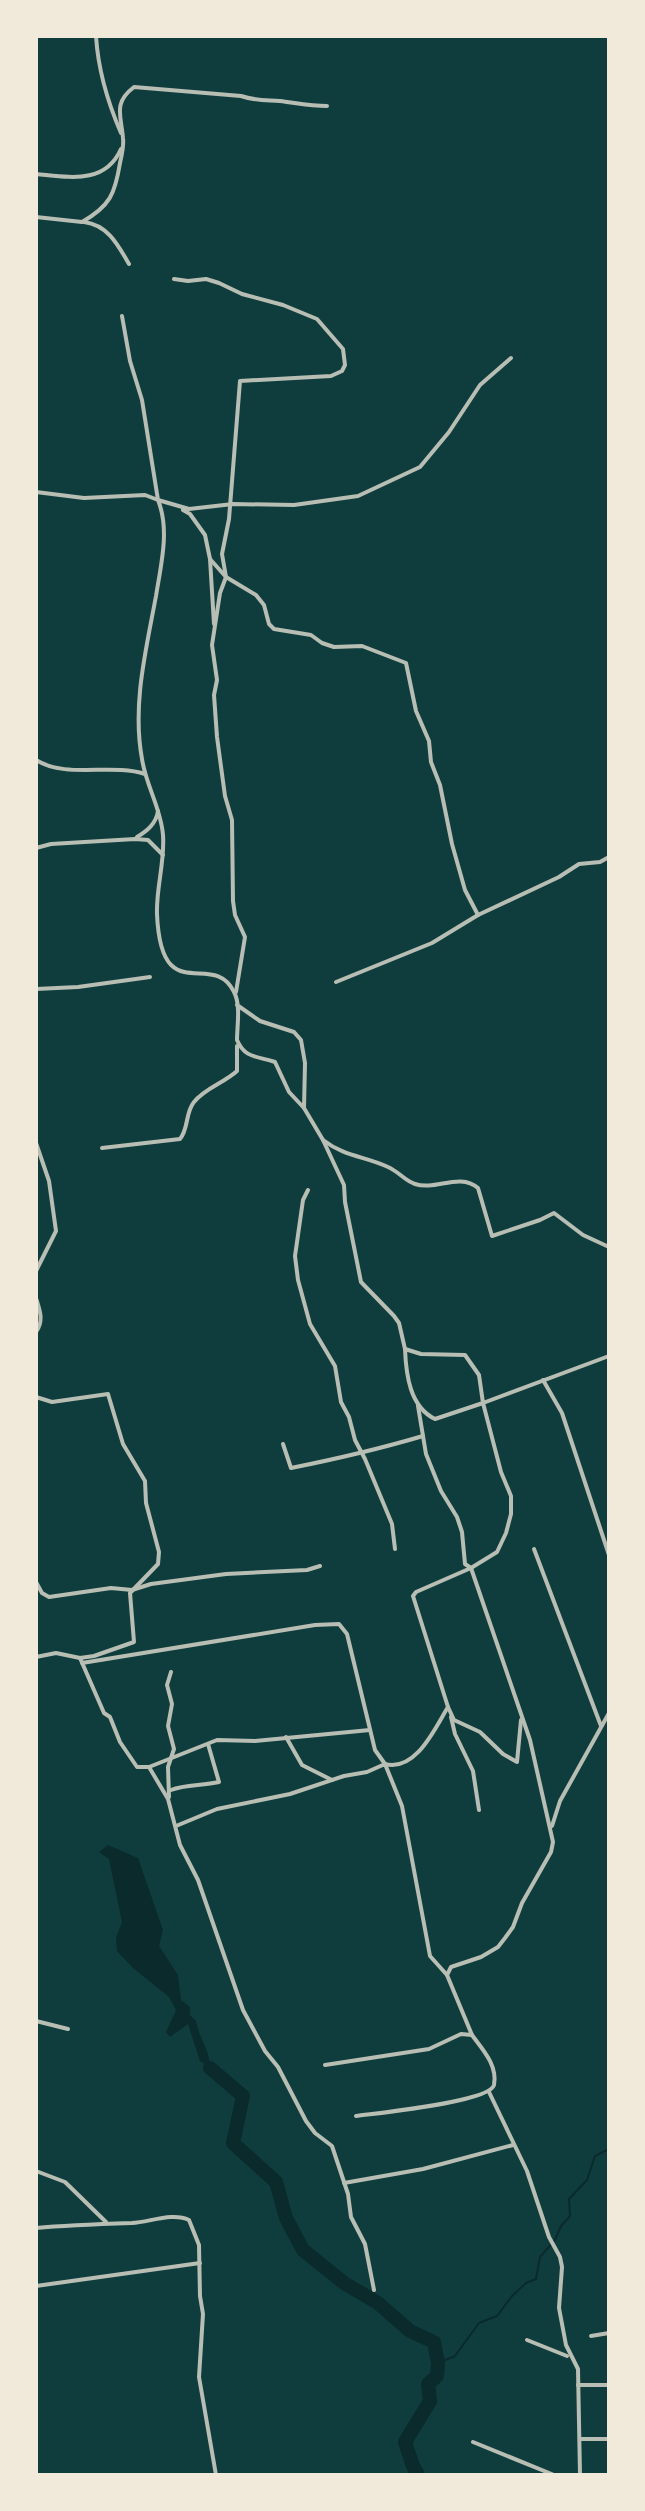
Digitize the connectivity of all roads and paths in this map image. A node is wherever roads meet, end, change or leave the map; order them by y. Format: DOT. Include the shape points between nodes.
graph roads {
  1 [pos="96,36"];
  2 [pos="327,106"];
  3 [pos="124,141"];
  4 [pos="36,174"];
  5 [pos="36,217"];
  6 [pos="82,222"];
  7 [pos="129,264"];
  8 [pos="174,279"];
  9 [pos="122,316"];
  10 [pos="511,358"];
  11 [pos="36,492"];
  12 [pos="158,500"];
  13 [pos="230,505"];
  14 [pos="178,507"];
  15 [pos="210,559"];
  16 [pos="226,577"];
  17 [pos="214,629"];
  18 [pos="36,760"];
  19 [pos="145,774"];
  20 [pos="158,809"];
  21 [pos="135,839"];
  22 [pos="36,848"];
  23 [pos="163,855"];
  24 [pos="609,857"];
  25 [pos="478,915"];
  26 [pos="150,977"];
  27 [pos="336,982"];
  28 [pos="36,989"];
  29 [pos="236,994"];
  30 [pos="237,1005"];
  31 [pos="237,1040"];
  32 [pos="304,1108"];
  33 [pos="323,1140"];
  34 [pos="36,1143"];
  35 [pos="102,1148"];
  36 [pos="308,1190"];
  37 [pos="609,1247"];
  38 [pos="36,1271"];
  39 [pos="36,1298"];
  40 [pos="36,1332"];
  41 [pos="405,1349"];
  42 [pos="609,1356"];
  43 [pos="543,1380"];
  44 [pos="37,1398"];
  45 [pos="483,1403"];
  46 [pos="418,1404"];
  47 [pos="423,1436"];
  48 [pos="283,1444"];
  49 [pos="361,1451"];
  50 [pos="395,1549"];
  51 [pos="534,1549"];
  52 [pos="609,1555"];
  53 [pos="320,1566"];
  54 [pos="471,1568"];
  55 [pos="36,1582"];
  56 [pos="132,1590"];
  57 [pos="36,1657"];
  58 [pos="81,1660"];
  59 [pos="171,1672"];
  60 [pos="448,1707"];
  61 [pos="609,1713"];
  62 [pos="521,1715"];
  63 [pos="601,1726"];
  64 [pos="370,1730"];
  65 [pos="286,1737"];
  66 [pos="208,1744"];
  67 [pos="171,1758"];
  68 [pos="385,1764"];
  69 [pos="149,1767"];
  70 [pos="332,1780"];
  71 [pos="170,1791"];
  72 [pos="168,1799"];
  73 [pos="479,1810"];
  74 [pos="176,1826"];
  75 [pos="551,1828"];
  76 [pos="447,1975"];
  77 [pos="36,2021"];
  78 [pos="68,2029"];
  79 [pos="472,2035"];
  80 [pos="325,2065"];
  81 [pos="489,2092"];
  82 [pos="356,2116"];
  83 [pos="513,2145"];
  84 [pos="36,2171"];
  85 [pos="344,2183"];
  86 [pos="106,2222"];
  87 [pos="36,2228"];
  88 [pos="200,2263"];
  89 [pos="36,2286"];
  90 [pos="374,2290"];
  91 [pos="609,2333"];
  92 [pos="591,2336"];
  93 [pos="527,2340"];
  94 [pos="570,2357"];
  95 [pos="578,2385"];
  96 [pos="609,2385"];
  97 [pos="581,2439"];
  98 [pos="609,2439"];
  99 [pos="473,2442"];
  100 [pos="216,2475"];
  101 [pos="554,2475"];
  102 [pos="580,2475"];
  1 -- 3 [label="street" via="112,112"];
  2 -- 3 [label="street" via="134,87 124,95 119,110"];
  3 -- 4 [label="street" via="103,173"];
  3 -- 6 [label="street" via="114,192 100,211"];
  5 -- 6 [label="street"];
  6 -- 7 [label="street" via="107,230"];
  8 -- 13 [label="street" via="206,279 311,316 343,349 345,365 331,376 240,381"];
  9 -- 12 [label="street"];
  10 -- 13 [label="street" via="480,385 449,432 409,474 342,499"];
  11 -- 12 [label="street" via="84,498 145,495"];
  12 -- 14 [label="street"];
  12 -- 19 [label="street" via="164,515 162,560 137,704"];
  13 -- 14 [label="street"];
  13 -- 16 [label="street" via="222,554"];
  14 -- 15 [label="street" via="205,535"];
  15 -- 16 [label="street"];
  15 -- 17 [label="street"];
  16 -- 17 [label="street"];
  16 -- 25 [label="street" via="256,595 274,629 311,635 334,647 362,646 406,663 465,890"];
  17 -- 29 [label="street" via="216,724 232,820 233,901 245,937"];
  18 -- 19 [label="street" via="48,768"];
  19 -- 20 [label="street"];
  20 -- 21 [label="street" via="157,819"];
  20 -- 23 [label="street"];
  21 -- 22 [label="street"];
  21 -- 23 [label="street" via="148,840"];
  23 -- 29 [label="street" via="157,912 164,958 176,971 222,977"];
  24 -- 25 [label="street" via="579,864"];
  25 -- 27 [label="street" via="432,943"];
  26 -- 28 [label="street"];
  29 -- 30 [label="street"];
  30 -- 31 [label="street"];
  30 -- 32 [label="street" via="301,1040"];
  31 -- 32 [label="street" via="245,1053 275,1062 289,1092"];
  31 -- 35 [label="street" via="237,1071 195,1100 180,1139"];
  32 -- 33 [label="street"];
  33 -- 37 [label="street" via="416,1185 474,1184 492,1236 554,1213"];
  33 -- 41 [label="street" via="344,1185 361,1282 399,1323"];
  34 -- 38 [label="street" via="45,1163 56,1231"];
  36 -- 49 [label="street" via="296,1271 310,1324 335,1366 341,1402"];
  39 -- 40 [label="street" via="41,1325"];
  41 -- 45 [label="street" via="434,1356 465,1355 479,1375"];
  41 -- 46 [label="street" via="406,1375"];
  42 -- 43 [label="street"];
  43 -- 45 [label="street"];
  43 -- 52 [label="street" via="562,1413"];
  44 -- 56 [label="street" via="111,1398 123,1444 145,1481 159,1552 158,1564"];
  45 -- 46 [label="street" via="435,1419"];
  45 -- 54 [label="street" via="511,1496 511,1514 497,1552"];
  46 -- 47 [label="street"];
  47 -- 49 [label="street"];
  47 -- 54 [label="street" via="441,1491 462,1532 465,1564"];
  48 -- 49 [label="street" via="291,1468"];
  49 -- 50 [label="street" via="392,1524"];
  51 -- 63 [label="street"];
  53 -- 56 [label="street"];
  54 -- 60 [label="street" via="413,1596"];
  54 -- 62 [label="street"];
  55 -- 56 [label="street" via="49,1597"];
  56 -- 58 [label="street" via="128,1599 134,1642"];
  57 -- 58 [label="street" via="56,1653"];
  58 -- 64 [label="street" via="339,1624 347,1634"];
  58 -- 69 [label="street" via="120,1742 137,1767"];
  59 -- 67 [label="street"];
  60 -- 62 [label="street" via="454,1720 480,1732 517,1762"];
  60 -- 68 [label="street" via="423,1749 395,1765"];
  60 -- 73 [label="street" via="473,1771"];
  61 -- 63 [label="street"];
  62 -- 75 [label="street"];
  63 -- 75 [label="street"];
  64 -- 65 [label="street"];
  64 -- 68 [label="street"];
  65 -- 66 [label="street"];
  65 -- 70 [label="street" via="302,1765"];
  66 -- 67 [label="street"];
  66 -- 71 [label="street" via="219,1782"];
  67 -- 69 [label="street"];
  67 -- 71 [label="street"];
  68 -- 70 [label="street"];
  68 -- 76 [label="street" via="402,1806 430,1956"];
  69 -- 72 [label="street"];
  70 -- 74 [label="street" via="217,1809"];
  71 -- 72 [label="street"];
  72 -- 74 [label="street"];
  74 -- 85 [label="street" via="243,2010 306,2121 332,2146"];
  75 -- 76 [label="street" via="551,1852 513,1927 498,1947 451,1967"];
  76 -- 79 [label="street"];
  77 -- 78 [label="street"];
  79 -- 80 [label="street" via="461,2034 429,2049"];
  79 -- 81 [label="street" via="492,2064 494,2084"];
  81 -- 82 [label="street" via="449,2104"];
  81 -- 83 [label="street"];
  83 -- 85 [label="street"];
  83 -- 94 [label="street" via="560,2257 559,2308"];
  84 -- 86 [label="street" via="65,2182"];
  85 -- 90 [label="street"];
  86 -- 87 [label="street"];
  86 -- 88 [label="street" via="189,2220"];
  88 -- 89 [label="street"];
  88 -- 100 [label="street" via="199,2377"];
  91 -- 92 [label="street"];
  93 -- 94 [label="street"];
  94 -- 95 [label="street" via="578,2369"];
  95 -- 96 [label="street"];
  95 -- 97 [label="street"];
  97 -- 98 [label="street"];
  97 -- 102 [label="street"];
  99 -- 101 [label="street"];
}
